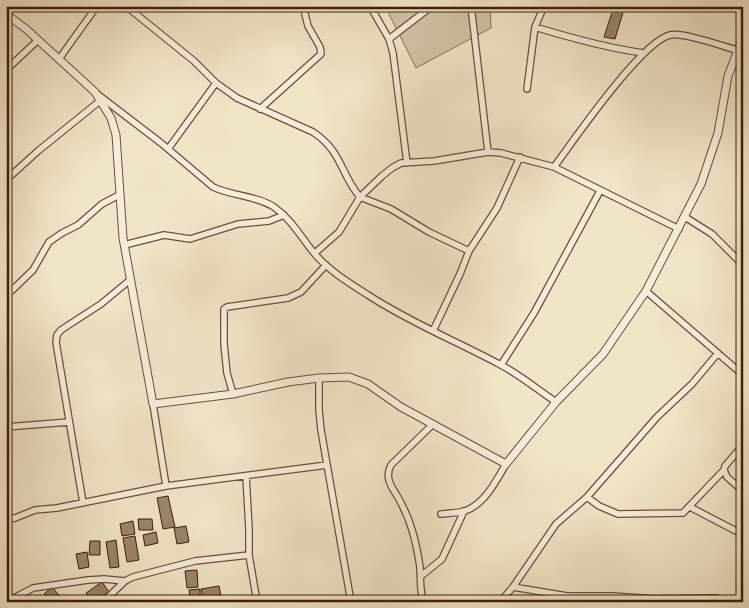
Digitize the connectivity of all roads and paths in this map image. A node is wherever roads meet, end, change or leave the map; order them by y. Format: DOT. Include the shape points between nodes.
graph roads {
  1 [pos="97,6"];
  2 [pos="126,6"];
  3 [pos="303,6"];
  4 [pos="370,6"];
  5 [pos="432,6"];
  6 [pos="471,6"];
  7 [pos="544,6"];
  8 [pos="6,14"];
  9 [pos="535,27"];
  10 [pos="743,37"];
  11 [pos="389,39"];
  12 [pos="38,40"];
  13 [pos="737,50"];
  14 [pos="644,53"];
  15 [pos="59,59"];
  16 [pos="6,70"];
  17 [pos="216,82"];
  18 [pos="527,89"];
  19 [pos="96,92"];
  20 [pos="100,100"];
  21 [pos="260,109"];
  22 [pos="168,149"];
  23 [pos="488,152"];
  24 [pos="520,157"];
  25 [pos="407,163"];
  26 [pos="554,167"];
  27 [pos="6,180"];
  28 [pos="600,191"];
  29 [pos="119,195"];
  30 [pos="360,197"];
  31 [pos="284,215"];
  32 [pos="685,218"];
  33 [pos="679,229"];
  34 [pos="124,245"];
  35 [pos="469,251"];
  36 [pos="315,254"];
  37 [pos="326,265"];
  38 [pos="743,265"];
  39 [pos="130,280"];
  40 [pos="646,291"];
  41 [pos="6,296"];
  42 [pos="432,331"];
  43 [pos="718,353"];
  44 [pos="501,364"];
  45 [pos="743,375"];
  46 [pos="319,378"];
  47 [pos="233,394"];
  48 [pos="556,402"];
  49 [pos="153,404"];
  50 [pos="69,422"];
  51 [pos="433,424"];
  52 [pos="6,427"];
  53 [pos="743,445"];
  54 [pos="506,464"];
  55 [pos="327,465"];
  56 [pos="724,470"];
  57 [pos="246,476"];
  58 [pos="166,486"];
  59 [pos="743,490"];
  60 [pos="586,497"];
  61 [pos="83,503"];
  62 [pos="690,507"];
  63 [pos="464,511"];
  64 [pos="441,514"];
  65 [pos="6,520"];
  66 [pos="736,531"];
  67 [pos="248,555"];
  68 [pos="421,576"];
  69 [pos="125,581"];
  70 [pos="513,587"];
  71 [pos="14,598"];
  72 [pos="716,598"];
  73 [pos="568,599"];
  74 [pos="656,601"];
  75 [pos="102,602"];
  76 [pos="258,602"];
  77 [pos="352,602"];
  78 [pos="424,602"];
  79 [pos="500,602"];
  1 -- 15 [label="street"];
  2 -- 17 [label="street" via="194,60"];
  3 -- 21 [label="street" via="321,54"];
  4 -- 11 [label="street"];
  5 -- 11 [label="street"];
  6 -- 23 [label="street"];
  7 -- 9 [label="street"];
  8 -- 12 [label="street"];
  9 -- 14 [label="street" via="589,44"];
  9 -- 18 [label="street"];
  10 -- 13 [label="street"];
  11 -- 25 [label="street"];
  12 -- 15 [label="street"];
  12 -- 16 [label="street"];
  13 -- 14 [label="street" via="676,34 666,36"];
  13 -- 32 [label="street" via="712,155"];
  14 -- 26 [label="street" via="615,85"];
  15 -- 19 [label="street"];
  17 -- 21 [label="street" via="237,98"];
  17 -- 22 [label="street"];
  19 -- 20 [label="street"];
  19 -- 22 [label="street"];
  20 -- 27 [label="street"];
  20 -- 29 [label="street" via="111,118 116,135"];
  21 -- 30 [label="street" via="321,138 342,164"];
  22 -- 31 [label="street" via="213,188 265,202"];
  23 -- 24 [label="street"];
  23 -- 25 [label="street"];
  24 -- 26 [label="street"];
  24 -- 35 [label="street" via="497,208"];
  25 -- 30 [label="street" via="392,168"];
  26 -- 28 [label="street"];
  28 -- 33 [label="street"];
  28 -- 44 [label="street" via="534,313"];
  29 -- 34 [label="street"];
  29 -- 41 [label="street" via="50,242 33,270"];
  30 -- 35 [label="street" via="391,209"];
  30 -- 36 [label="street" via="339,232"];
  31 -- 34 [label="street" via="269,221 238,224 190,239 164,235"];
  31 -- 36 [label="street"];
  32 -- 33 [label="street"];
  32 -- 38 [label="street" via="712,234"];
  33 -- 40 [label="street"];
  34 -- 39 [label="street"];
  35 -- 42 [label="street"];
  36 -- 37 [label="street"];
  37 -- 42 [label="street" via="368,295"];
  37 -- 47 [label="street" via="296,295 224,309 227,373"];
  39 -- 49 [label="street"];
  39 -- 50 [label="street" via="57,335"];
  40 -- 43 [label="street"];
  40 -- 48 [label="street" via="603,354"];
  42 -- 44 [label="street"];
  43 -- 45 [label="street"];
  43 -- 60 [label="street"];
  44 -- 48 [label="street"];
  46 -- 47 [label="street"];
  46 -- 51 [label="street" via="356,379"];
  46 -- 55 [label="street" via="319,410"];
  47 -- 49 [label="street"];
  48 -- 54 [label="street"];
  49 -- 58 [label="street"];
  50 -- 52 [label="street"];
  50 -- 61 [label="street"];
  51 -- 54 [label="street"];
  51 -- 68 [label="street" via="391,465 388,474 410,520"];
  53 -- 56 [label="street"];
  54 -- 63 [label="street" via="487,495"];
  55 -- 57 [label="street"];
  55 -- 77 [label="street"];
  56 -- 59 [label="street" via="727,478"];
  56 -- 62 [label="street"];
  57 -- 58 [label="street"];
  57 -- 67 [label="street"];
  58 -- 61 [label="street"];
  60 -- 62 [label="street" via="618,514 676,514"];
  60 -- 70 [label="street" via="556,524"];
  61 -- 65 [label="street" via="40,509"];
  62 -- 66 [label="street"];
  63 -- 64 [label="street"];
  63 -- 68 [label="street" via="442,559"];
  67 -- 69 [label="street" via="195,561"];
  67 -- 76 [label="street"];
  68 -- 78 [label="street"];
  69 -- 71 [label="street" via="88,580 33,588"];
  69 -- 75 [label="street"];
  70 -- 73 [label="street"];
  70 -- 79 [label="street"];
  72 -- 74 [label="street"];
  73 -- 74 [label="street" via="612,596"];
}
